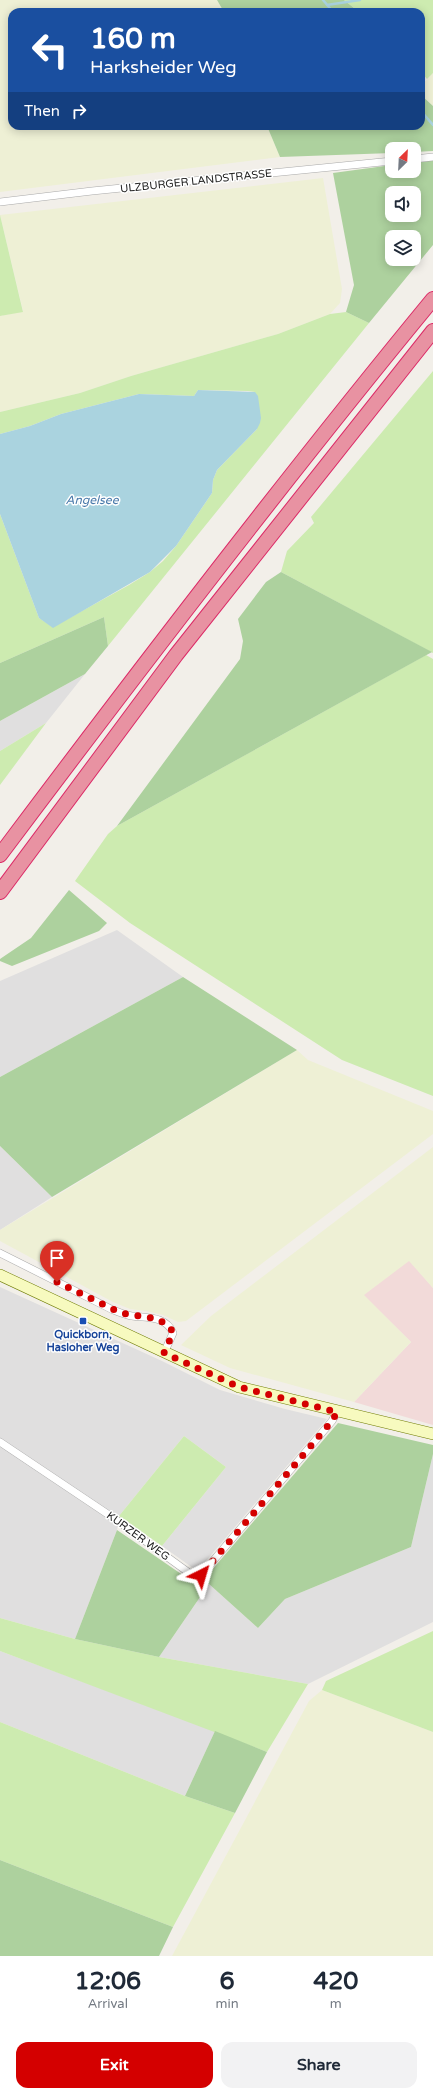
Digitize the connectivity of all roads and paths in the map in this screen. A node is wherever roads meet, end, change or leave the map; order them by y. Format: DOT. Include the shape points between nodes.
graph roads {
  1 [pos="433,156"];
  2 [pos="421,158"];
  3 [pos="385,162"];
  4 [pos="0,202"];
  5 [pos="433,299"];
  6 [pos="433,332"];
  7 [pos="0,856"];
  8 [pos="0,892"];
  9 [pos="0,1253"];
  10 [pos="0,1275"];
  11 [pos="164,1353"];
  12 [pos="337,1412"];
  13 [pos="433,1434"];
  14 [pos="0,1442"];
  1 -- 2 [label="street"];
  3 -- 4 [label="street, ULZBURGER LANDSTRASSE"];
  5 -- 7 [label="highway" via="230,551"];
  6 -- 8 [label="highway" via="176,655"];
  9 -- 11 [label="street" via="113,1310 164,1322 173,1333"];
  10 -- 11 [label="main road"];
  11 -- 12 [label="main road" via="239,1387"];
  12 -- 13 [label="main road"];
  12 -- 14 [label="street, KURZER WEG" via="201,1575 192,1575 115,1519"];
}
